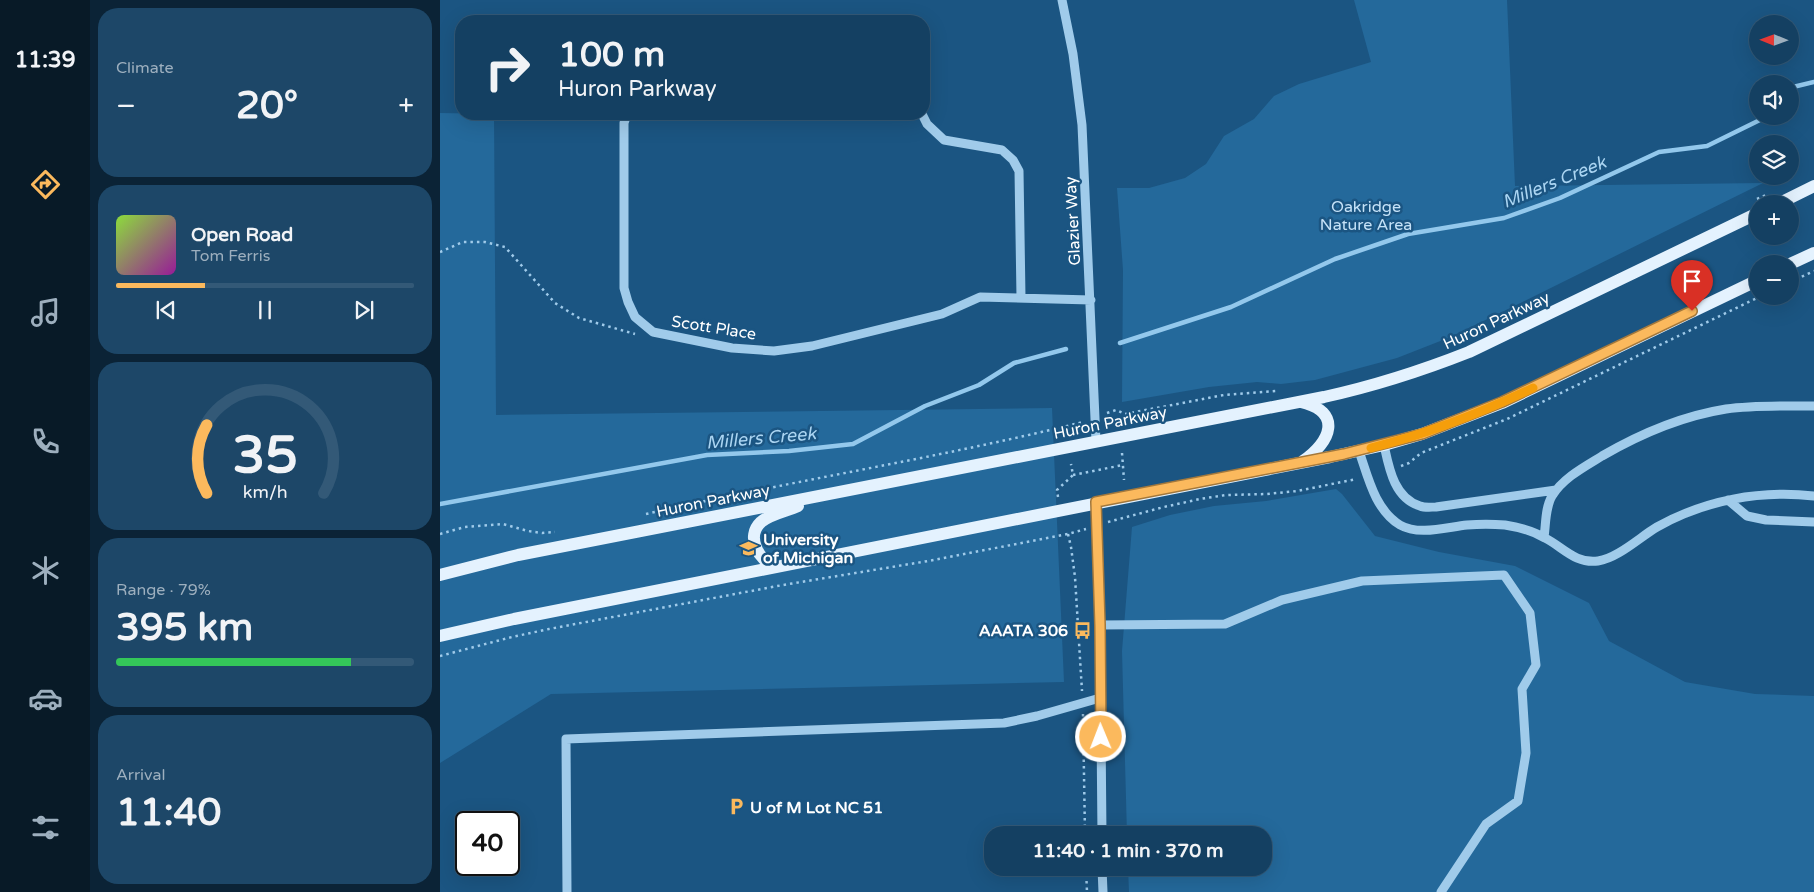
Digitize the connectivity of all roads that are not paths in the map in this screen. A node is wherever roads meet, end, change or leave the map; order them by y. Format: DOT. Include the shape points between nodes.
graph roads {
  1 [pos="1062,0"];
  2 [pos="625,120"];
  3 [pos="925,120"];
  4 [pos="1814,186"];
  5 [pos="1796,195"];
  6 [pos="1749,218"];
  7 [pos="1814,253"];
  8 [pos="1799,260"];
  9 [pos="1749,284"];
  10 [pos="1021,298"];
  11 [pos="1091,300"];
  12 [pos="1299,402"];
  13 [pos="1814,406"];
  14 [pos="1096,441"];
  15 [pos="1384,445"];
  16 [pos="1359,451"];
  17 [pos="1301,462"];
  18 [pos="1556,490"];
  19 [pos="830,494"];
  20 [pos="1814,496"];
  21 [pos="1728,500"];
  22 [pos="1096,502"];
  23 [pos="1814,522"];
  24 [pos="1544,537"];
  25 [pos="775,567"];
  26 [pos="440,575"];
  27 [pos="1100,625"];
  28 [pos="440,636"];
  29 [pos="1100,698"];
  30 [pos="1102,826"];
  31 [pos="1102,876"];
  32 [pos="567,892"];
  33 [pos="1103,892"];
  34 [pos="1441,892"];
  1 -- 11 [label="street, Glazier Way" via="1082,125"];
  2 -- 10 [label="street, Scott Place" via="624,288 635,317 653,332 732,348 774,350 812,346 942,314 980,297"];
  3 -- 10 [label="street" via="944,140 1002,150 1019,171"];
  4 -- 5 [label="main road"];
  6 -- 12 [label="main road, Huron Parkway" via="1469,352 1372,386"];
  7 -- 8 [label="main road"];
  9 -- 15 [label="main road" via="1502,402 1438,428"];
  10 -- 11 [label="street, Scott Place"];
  11 -- 14 [label="street, Glazier Way"];
  12 -- 14 [label="main road, Huron Parkway"];
  12 -- 17 [label="main road" via="1321,409 1328,425 1324,442"];
  13 -- 18 [label="street" via="1727,409 1669,424 1626,442 1585,466"];
  14 -- 19 [label="main road, Huron Parkway"];
  15 -- 16 [label="main road"];
  15 -- 18 [label="street" via="1398,489 1420,506 1436,507"];
  16 -- 17 [label="main road"];
  16 -- 24 [label="street" via="1377,499 1387,516 1401,526 1428,530 1470,524 1506,525"];
  17 -- 22 [label="main road"];
  18 -- 24 [label="street" via="1548,508"];
  19 -- 25 [label="main road" via="761,522 755,534 756,548 763,559"];
  19 -- 26 [label="main road, Huron Parkway" via="518,555"];
  20 -- 21 [label="street" via="1762,494"];
  21 -- 23 [label="street" via="1747,516"];
  21 -- 24 [label="street" via="1658,527 1600,561 1572,557"];
  22 -- 25 [label="main road"];
  22 -- 27 [label="street"];
  25 -- 28 [label="main road"];
  27 -- 29 [label="street"];
  27 -- 34 [label="street" via="1225,624 1282,600 1362,581 1504,575 1530,613 1536,664 1522,689 1526,752 1518,800 1486,824"];
  29 -- 30 [label="street"];
  29 -- 32 [label="street" via="1004,723 566,739"];
  31 -- 33 [label="street"];
}
